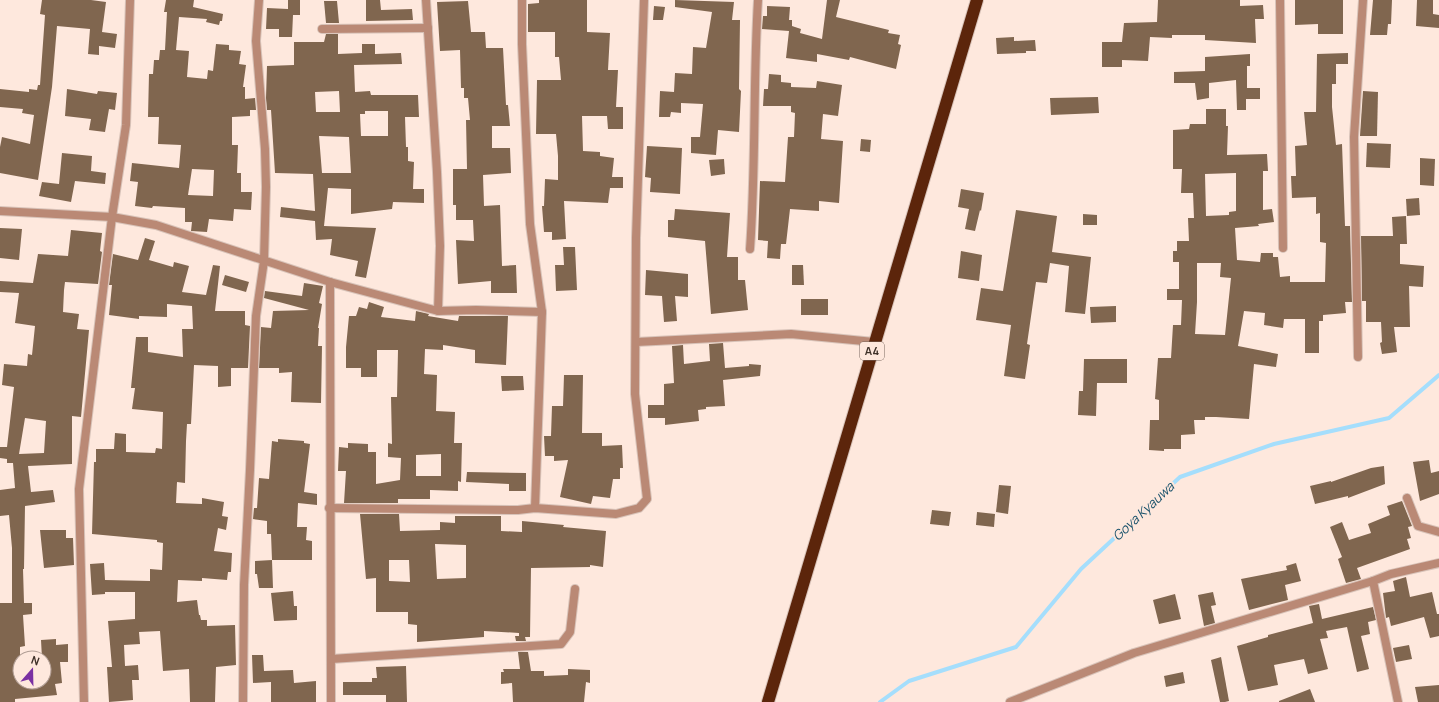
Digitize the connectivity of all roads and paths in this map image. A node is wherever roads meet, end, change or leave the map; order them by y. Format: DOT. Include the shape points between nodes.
graph roads {
  1 [pos="130,0"];
  2 [pos="259,0"];
  3 [pos="426,0"];
  4 [pos="522,0"];
  5 [pos="644,0"];
  6 [pos="758,0"];
  7 [pos="977,0"];
  8 [pos="1280,0"];
  9 [pos="1363,0"];
  10 [pos="428,28"];
  11 [pos="322,29"];
  12 [pos="0,211"];
  13 [pos="112,217"];
  14 [pos="1283,248"];
  15 [pos="750,249"];
  16 [pos="264,261"];
  17 [pos="330,282"];
  18 [pos="438,311"];
  19 [pos="542,312"];
  20 [pos="636,342"];
  21 [pos="874,342"];
  22 [pos="1358,357"];
  23 [pos="1407,498"];
  24 [pos="329,508"];
  25 [pos="535,508"];
  26 [pos="1439,532"];
  27 [pos="1439,562"];
  28 [pos="1373,581"];
  29 [pos="574,589"];
  30 [pos="331,660"];
  31 [pos="84,702"];
  32 [pos="243,702"];
  33 [pos="331,702"];
  34 [pos="768,702"];
  35 [pos="1010,702"];
  36 [pos="1398,702"];
  1 -- 13 [label="street" via="126,125"];
  2 -- 16 [label="street" via="256,41 265,149"];
  3 -- 10 [label="street"];
  4 -- 19 [label="street" via="530,224"];
  5 -- 20 [label="street" via="636,238"];
  6 -- 15 [label="street"];
  7 -- 21 [label="highway, A4"];
  8 -- 14 [label="street"];
  9 -- 22 [label="street" via="1354,137"];
  10 -- 11 [label="street"];
  10 -- 18 [label="street" via="438,179"];
  12 -- 13 [label="street"];
  13 -- 16 [label="street" via="156,226"];
  13 -- 31 [label="street" via="79,489"];
  16 -- 17 [label="street"];
  16 -- 32 [label="street" via="256,316 244,585"];
  17 -- 18 [label="street"];
  17 -- 24 [label="street"];
  18 -- 19 [label="street"];
  19 -- 25 [label="street"];
  20 -- 21 [label="street" via="791,334"];
  20 -- 25 [label="street" via="635,394 647,499 639,508 616,514"];
  21 -- 34 [label="highway, A4"];
  23 -- 26 [label="street" via="1418,526"];
  24 -- 25 [label="street"];
  24 -- 30 [label="street"];
  27 -- 28 [label="street"];
  28 -- 35 [label="street" via="1134,653"];
  28 -- 36 [label="street"];
  29 -- 30 [label="street" via="570,632 561,644"];
  30 -- 33 [label="street"];
}
